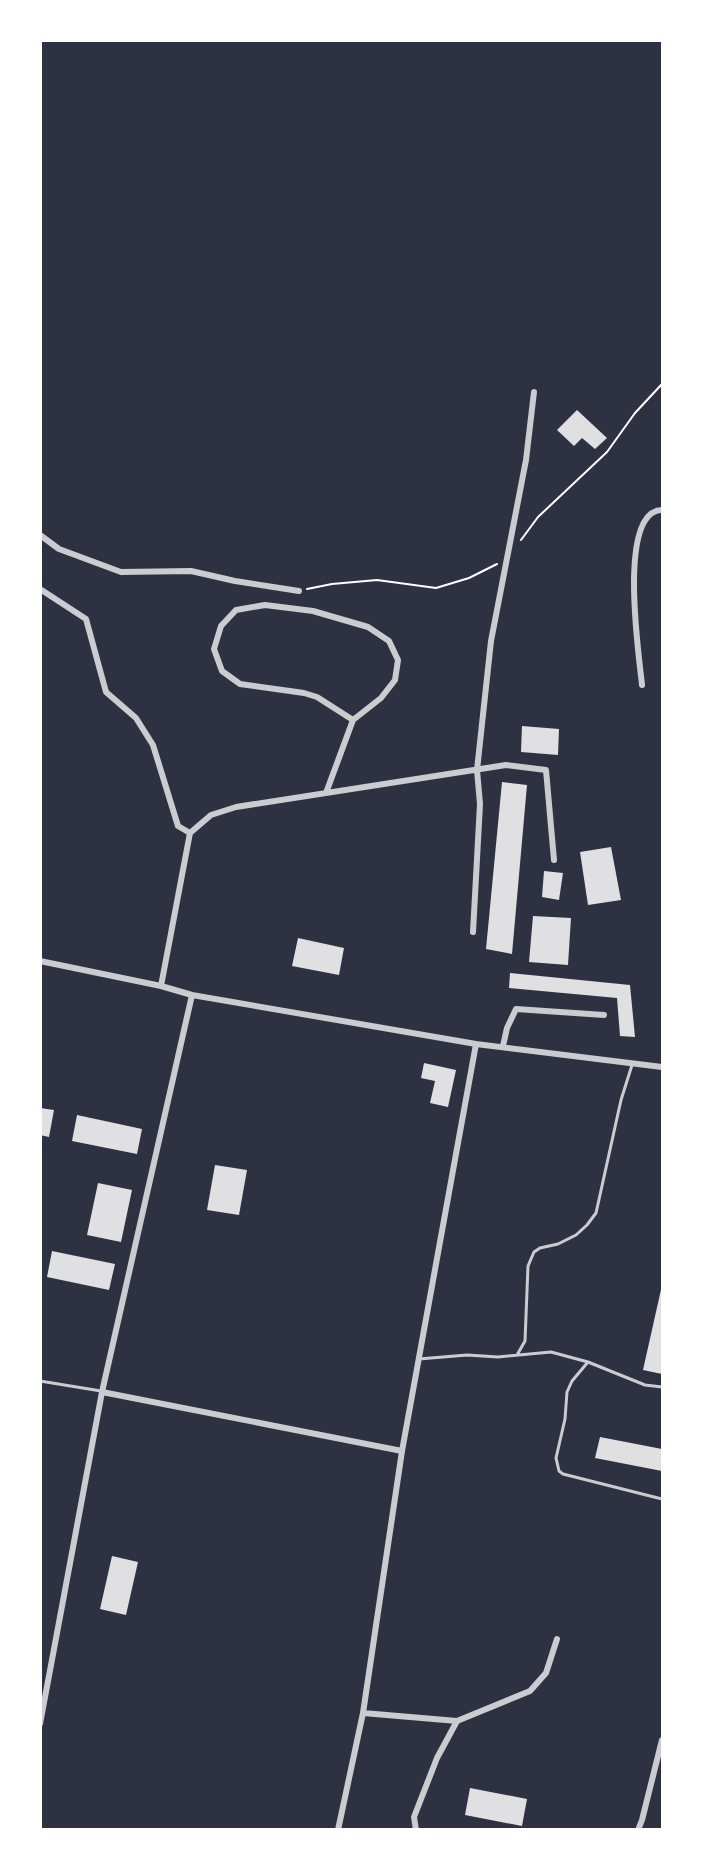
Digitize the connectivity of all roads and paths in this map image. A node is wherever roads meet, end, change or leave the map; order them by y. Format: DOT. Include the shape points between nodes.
graph roads {
  1 [pos="663,384"];
  2 [pos="534,392"];
  3 [pos="663,510"];
  4 [pos="40,536"];
  5 [pos="519,543"];
  6 [pos="507,559"];
  7 [pos="40,589"];
  8 [pos="299,591"];
  9 [pos="642,685"];
  10 [pos="353,720"];
  11 [pos="477,770"];
  12 [pos="326,793"];
  13 [pos="190,833"];
  14 [pos="554,860"];
  15 [pos="473,932"];
  16 [pos="40,961"];
  17 [pos="160,986"];
  18 [pos="192,995"];
  19 [pos="604,1015"];
  20 [pos="476,1044"];
  21 [pos="502,1046"];
  22 [pos="632,1064"];
  23 [pos="663,1067"];
  24 [pos="517,1354"];
  25 [pos="419,1359"];
  26 [pos="588,1362"];
  27 [pos="40,1381"];
  28 [pos="663,1387"];
  29 [pos="102,1392"];
  30 [pos="402,1451"];
  31 [pos="663,1499"];
  32 [pos="557,1639"];
  33 [pos="363,1713"];
  34 [pos="458,1722"];
  35 [pos="40,1724"];
  36 [pos="663,1740"];
  37 [pos="338,1830"];
  38 [pos="416,1830"];
  39 [pos="638,1830"];
  1 -- 5 [label="path" via="634,413 607,452 538,517"];
  2 -- 6 [label="street"];
  3 -- 9 [label="street" via="644,519 637,545 633,603"];
  4 -- 8 [label="street" via="59,549 121,572 191,571"];
  6 -- 8 [label="path" via="469,578 436,588 377,580"];
  6 -- 11 [label="street" via="491,641"];
  7 -- 13 [label="street" via="86,619 106,692 136,718 153,745 178,826"];
  10 -- 10 [label="street" via="317,697 240,684 222,671 214,649 220,626 236,610 265,605 324,614 368,627 389,641 398,660 395,680 381,698"];
  10 -- 12 [label="street"];
  11 -- 12 [label="street"];
  11 -- 14 [label="street" via="506,765 546,770"];
  11 -- 15 [label="street" via="480,804"];
  12 -- 13 [label="street" via="236,807 211,815"];
  13 -- 17 [label="street"];
  16 -- 17 [label="street"];
  17 -- 18 [label="street"];
  18 -- 20 [label="street"];
  18 -- 29 [label="street"];
  19 -- 21 [label="street" via="516,1009"];
  20 -- 21 [label="street"];
  20 -- 25 [label="street"];
  21 -- 22 [label="street"];
  22 -- 23 [label="street"];
  22 -- 24 [label="lane" via="596,1213 576,1235 534,1252 528,1266 525,1341"];
  24 -- 25 [label="lane"];
  24 -- 26 [label="lane" via="551,1352"];
  25 -- 30 [label="street"];
  26 -- 28 [label="lane" via="645,1385"];
  26 -- 31 [label="lane" via="567,1392 556,1458 559,1471"];
  27 -- 29 [label="lane"];
  29 -- 30 [label="street"];
  29 -- 35 [label="street"];
  30 -- 33 [label="street"];
  32 -- 34 [label="street" via="546,1673 530,1690"];
  33 -- 34 [label="street"];
  33 -- 37 [label="street"];
  34 -- 38 [label="street" via="437,1758 414,1816"];
  36 -- 39 [label="street"];
}
